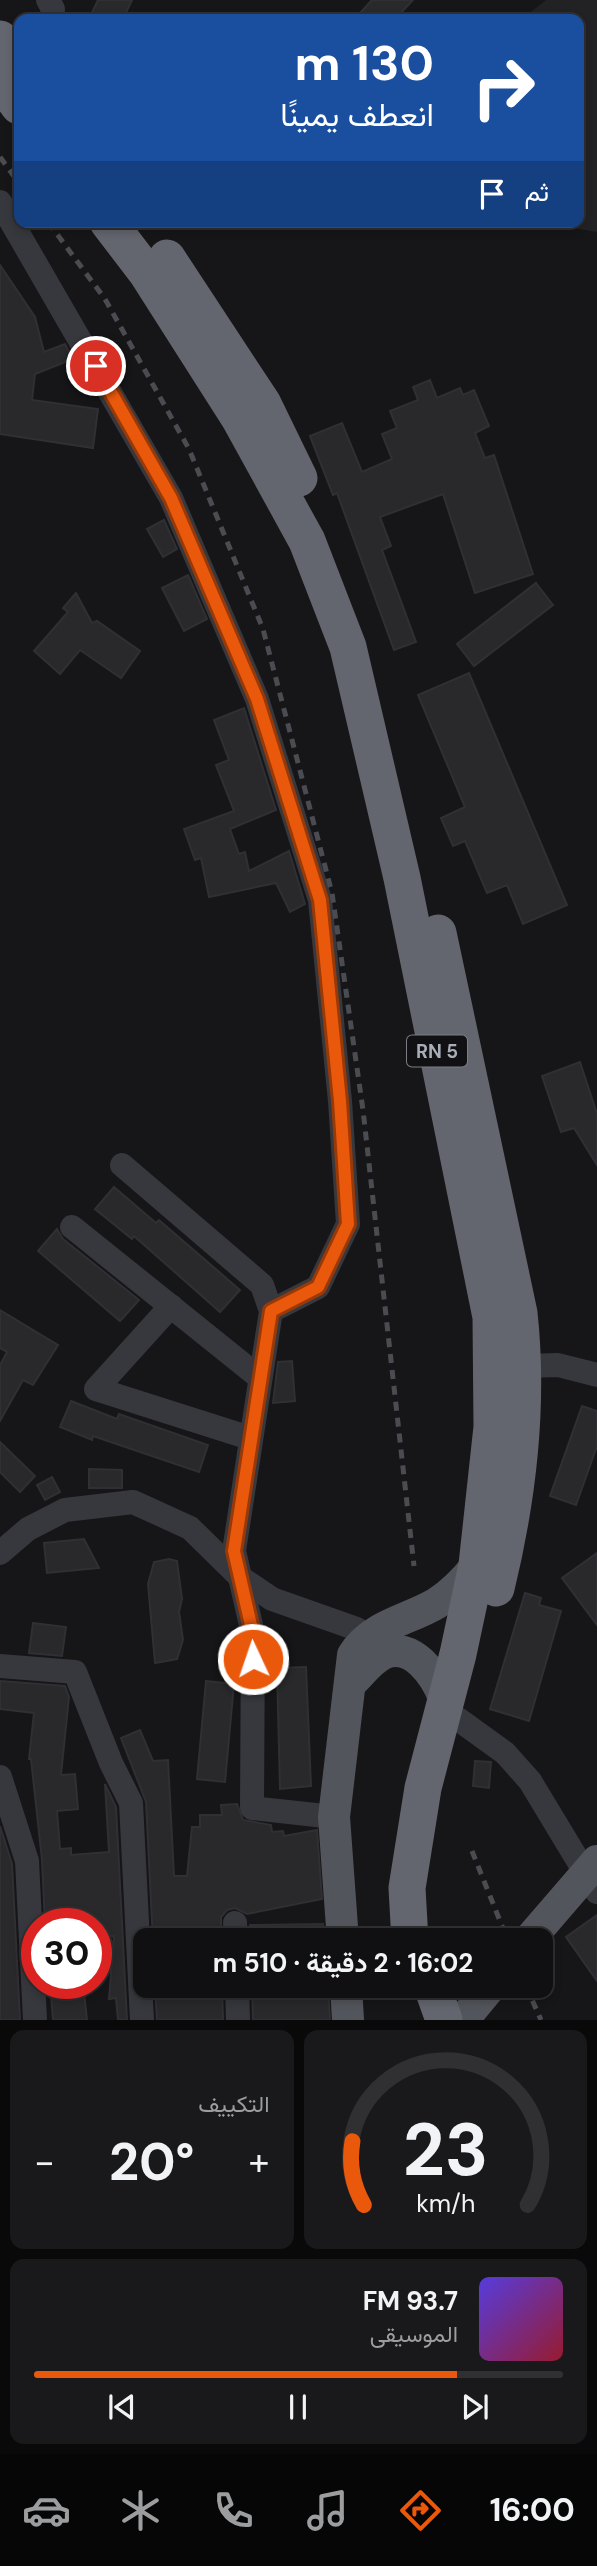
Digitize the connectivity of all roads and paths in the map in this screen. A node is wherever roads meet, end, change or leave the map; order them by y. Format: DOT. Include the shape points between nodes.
graph roads {
  1 [pos="0,39"];
  2 [pos="14,57"];
  3 [pos="0,81"];
  4 [pos="14,99"];
  5 [pos="0,202"];
  6 [pos="14,226"];
  7 [pos="15,228"];
  8 [pos="113,228"];
  9 [pos="144,228"];
  10 [pos="122,1165"];
  11 [pos="72,1227"];
  12 [pos="171,1307"];
  13 [pos="271,1311"];
  14 [pos="525,1366"];
  15 [pos="597,1376"];
  16 [pos="260,1378"];
  17 [pos="250,1438"];
  18 [pos="0,1553"];
  19 [pos="477,1565"];
  20 [pos="241,1578"];
  21 [pos="369,1650"];
  22 [pos="0,1665"];
  23 [pos="451,1709"];
  24 [pos="0,1777"];
  25 [pos="334,1816"];
  26 [pos="593,1875"];
  27 [pos="342,1928"];
  28 [pos="409,1928"];
  29 [pos="427,1928"];
  30 [pos="541,1928"];
  31 [pos="237,1998"];
  32 [pos="347,1998"];
  33 [pos="417,1998"];
  34 [pos="436,1998"];
  35 [pos="481,1998"];
  36 [pos="35,2020"];
  37 [pos="142,2020"];
  38 [pos="238,2020"];
  39 [pos="348,2020"];
  40 [pos="424,2020"];
  41 [pos="444,2020"];
  42 [pos="463,2020"];
  1 -- 2 [label="highway"];
  3 -- 4 [label="highway"];
  5 -- 6 [label="street"];
  7 -- 13 [label="street" via="171,498 257,699 320,900 348,1224 318,1287"];
  8 -- 19 [label="highway, RN 5" via="147,273 240,419 307,541 348,648 402,878 491,1317 492,1427"];
  9 -- 14 [label="highway, RN 5" via="263,404 326,533 367,641 483,1133"];
  10 -- 13 [label="street" via="262,1285"];
  11 -- 12 [label="street"];
  12 -- 16 [label="street"];
  12 -- 17 [label="street" via="96,1389"];
  13 -- 16 [label="street"];
  14 -- 15 [label="street" via="558,1365"];
  14 -- 23 [label="highway, RN 5" via="523,1431 503,1560 478,1660"];
  16 -- 17 [label="street"];
  17 -- 20 [label="street" via="234,1551"];
  18 -- 20 [label="street" via="28,1529 65,1510 133,1502 190,1528"];
  19 -- 21 [label="main road" via="435,1604 393,1623"];
  19 -- 23 [label="highway, RN 5"];
  20 -- 21 [label="street" via="272,1599 357,1629"];
  20 -- 25 [label="street" via="253,1634 252,1808"];
  21 -- 23 [label="main road" via="408,1654 431,1672"];
  21 -- 25 [label="main road" via="348,1686"];
  22 -- 37 [label="street" via="75,1672 131,1803"];
  23 -- 26 [label="street" via="524,1774"];
  23 -- 28 [label="highway, RN 5" via="423,1788 407,1888"];
  23 -- 29 [label="highway, RN 5" via="425,1891"];
  24 -- 36 [label="street" via="27,1861"];
  25 -- 27 [label="main road"];
  26 -- 30 [label="main road"];
  31 -- 38 [label="street"];
  32 -- 39 [label="main road"];
  33 -- 40 [label="highway"];
  34 -- 41 [label="highway"];
  35 -- 42 [label="main road"];
}
